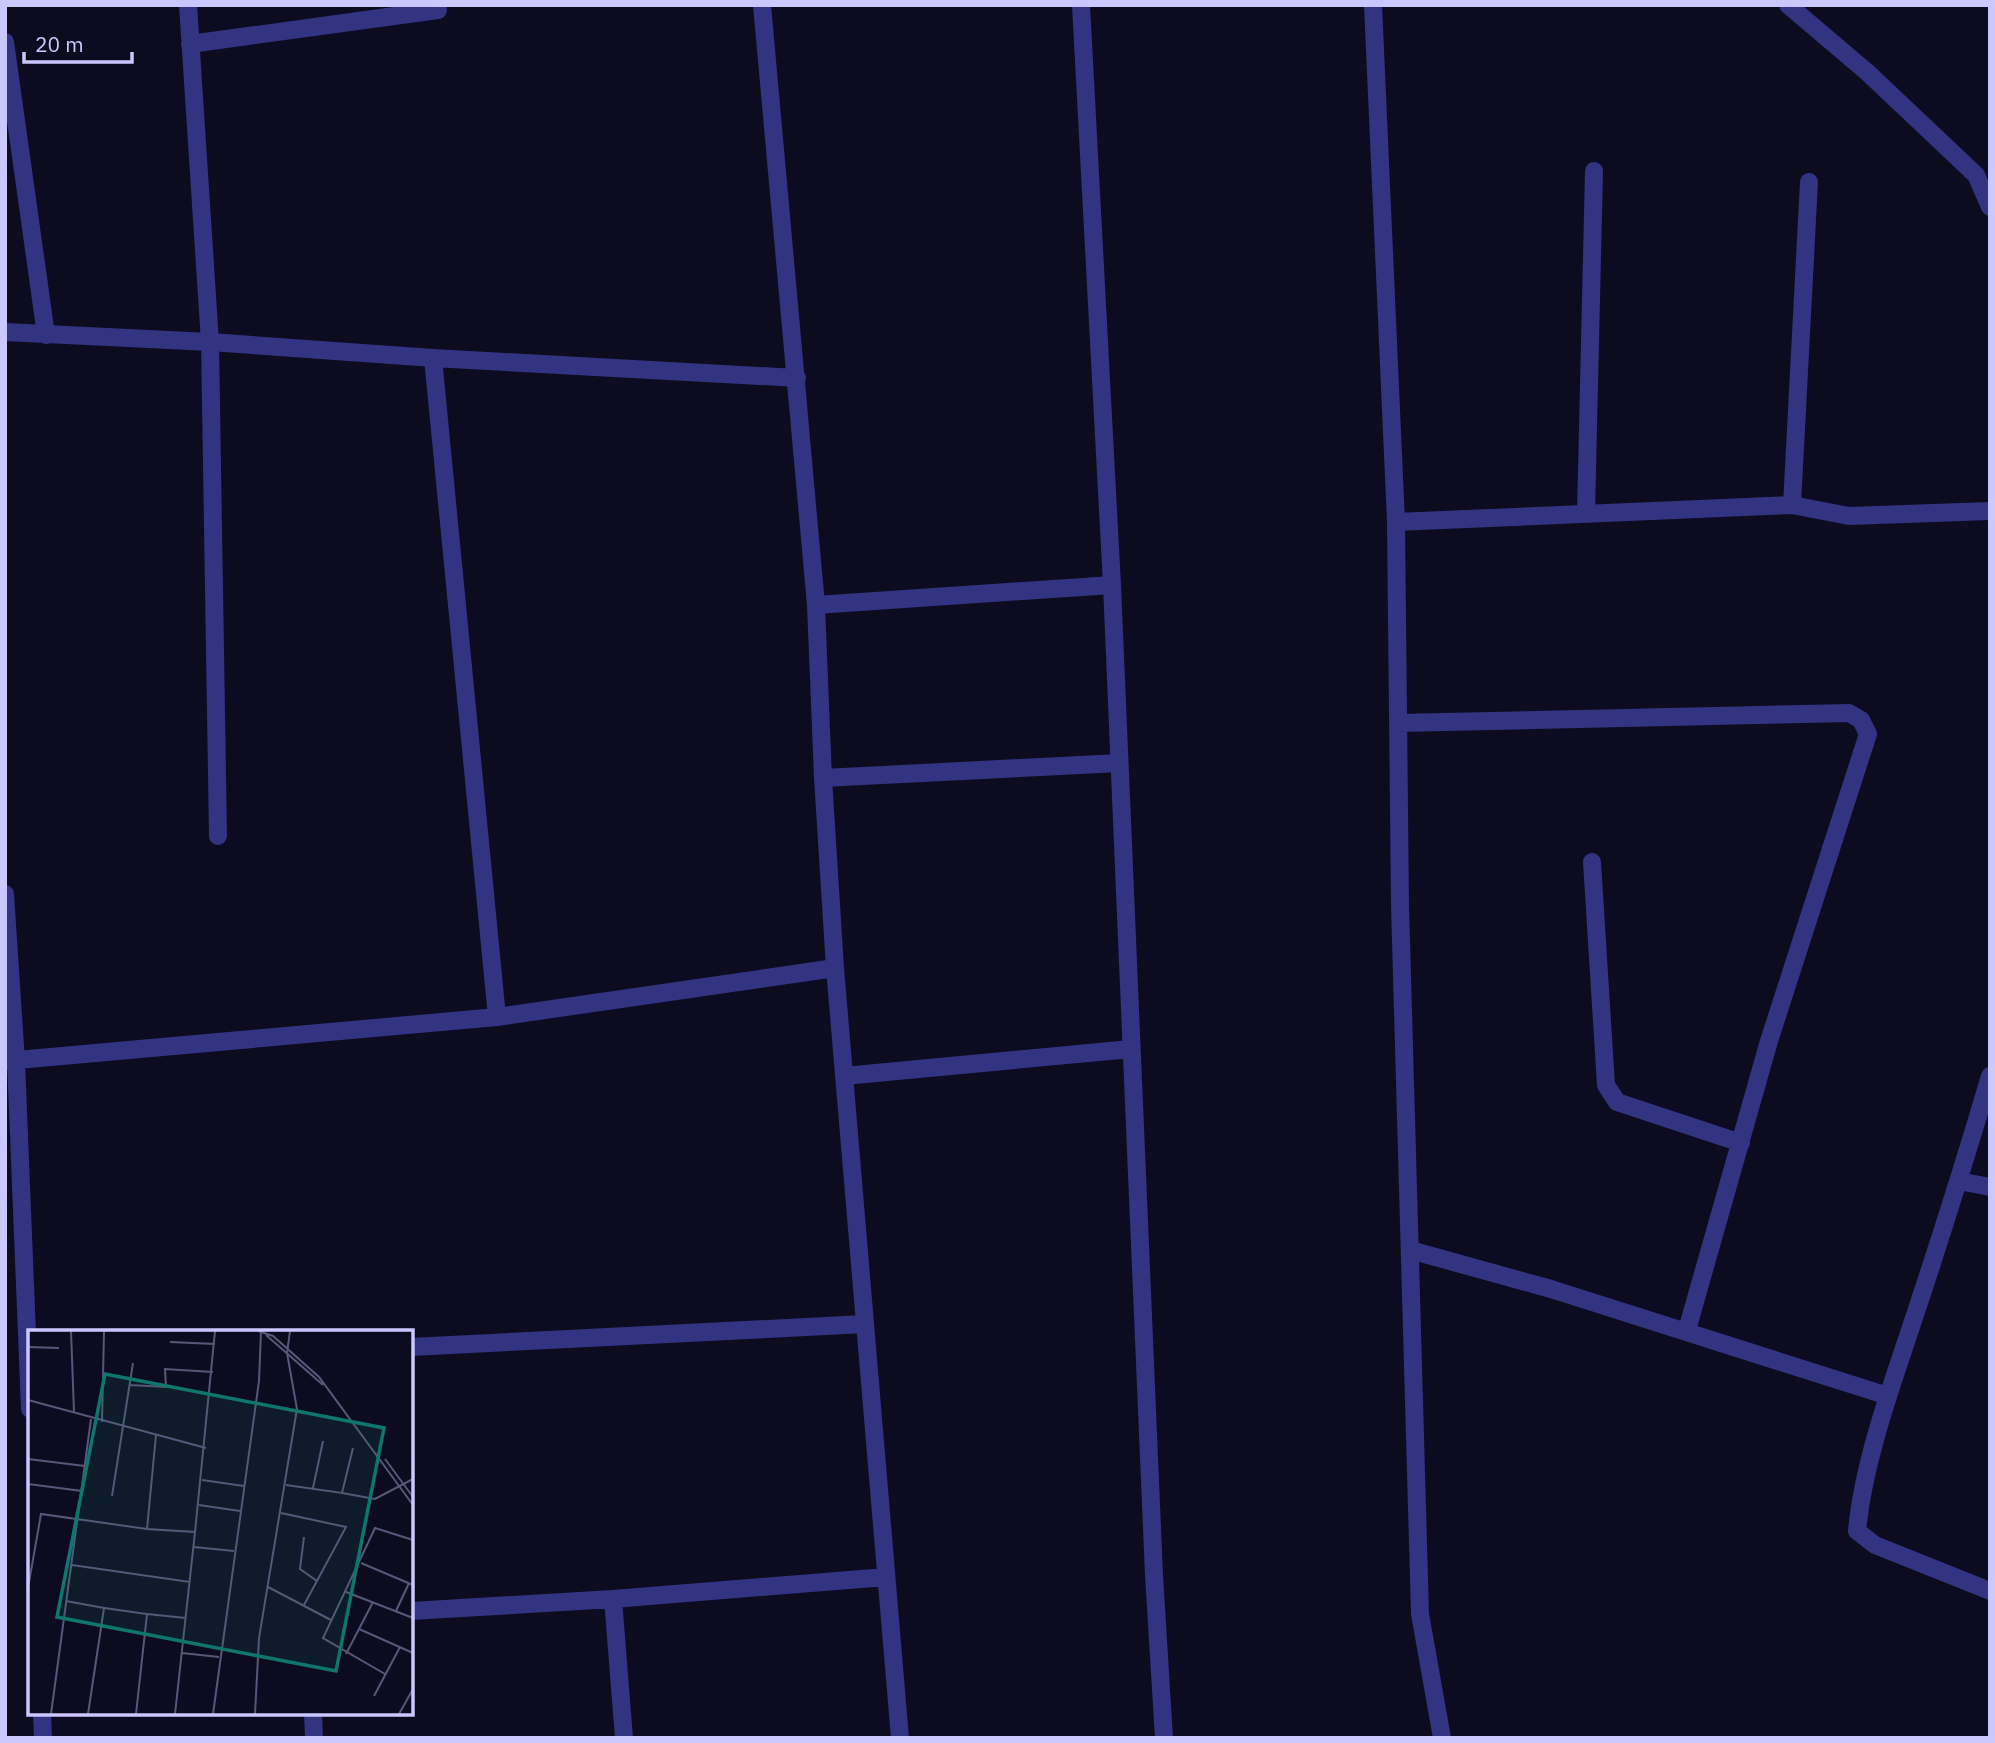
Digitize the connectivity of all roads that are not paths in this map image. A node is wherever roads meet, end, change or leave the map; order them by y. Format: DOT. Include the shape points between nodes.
graph roads {
  1 [pos="188,5"];
  2 [pos="438,5"];
  3 [pos="762,5"];
  4 [pos="1081,5"];
  5 [pos="1373,5"];
  6 [pos="1788,5"];
  7 [pos="5,42"];
  8 [pos="190,44"];
  9 [pos="1594,171"];
  10 [pos="1983,176"];
  11 [pos="1809,183"];
  12 [pos="1990,207"];
  13 [pos="5,332"];
  14 [pos="46,335"];
  15 [pos="210,342"];
  16 [pos="433,358"];
  17 [pos="797,379"];
  18 [pos="1792,505"];
  19 [pos="1990,511"];
  20 [pos="1587,513"];
  21 [pos="1396,522"];
  22 [pos="1112,585"];
  23 [pos="817,605"];
  24 [pos="1398,723"];
  25 [pos="1119,763"];
  26 [pos="823,778"];
  27 [pos="218,836"];
  28 [pos="1592,862"];
  29 [pos="5,894"];
  30 [pos="835,968"];
  31 [pos="497,1017"];
  32 [pos="1131,1049"];
  33 [pos="11,1061"];
  34 [pos="844,1076"];
  35 [pos="1990,1076"];
  36 [pos="1741,1143"];
  37 [pos="1959,1181"];
  38 [pos="1990,1187"];
  39 [pos="1410,1250"];
  40 [pos="865,1324"];
  41 [pos="1687,1331"];
  42 [pos="413,1347"];
  43 [pos="28,1349"];
  44 [pos="1888,1396"];
  45 [pos="886,1577"];
  46 [pos="1990,1591"];
  47 [pos="613,1599"];
  48 [pos="413,1611"];
  49 [pos="42,1715"];
  50 [pos="313,1715"];
  51 [pos="43,1738"];
  52 [pos="314,1738"];
  53 [pos="624,1738"];
  54 [pos="900,1738"];
  55 [pos="1164,1738"];
  56 [pos="1442,1738"];
  1 -- 8 [label="street"];
  2 -- 8 [label="street" via="439,10"];
  3 -- 17 [label="street"];
  4 -- 22 [label="street"];
  5 -- 21 [label="street"];
  6 -- 10 [label="street"];
  7 -- 14 [label="street"];
  8 -- 15 [label="street"];
  9 -- 20 [label="street"];
  10 -- 12 [label="street"];
  11 -- 18 [label="street"];
  13 -- 14 [label="street"];
  14 -- 15 [label="street"];
  15 -- 16 [label="street"];
  15 -- 27 [label="street"];
  16 -- 17 [label="street"];
  16 -- 31 [label="street"];
  17 -- 23 [label="street"];
  18 -- 19 [label="street" via="1849,516"];
  18 -- 20 [label="street"];
  20 -- 21 [label="street"];
  21 -- 24 [label="street"];
  22 -- 23 [label="street"];
  22 -- 25 [label="street"];
  23 -- 26 [label="street"];
  24 -- 36 [label="street" via="1849,713 1861,720 1868,734 1769,1041"];
  24 -- 39 [label="street"];
  25 -- 26 [label="street"];
  25 -- 32 [label="street"];
  26 -- 30 [label="street"];
  28 -- 36 [label="street" via="1606,1085 1617,1102"];
  29 -- 33 [label="street"];
  30 -- 31 [label="street"];
  30 -- 34 [label="street"];
  31 -- 33 [label="street"];
  32 -- 34 [label="street"];
  32 -- 55 [label="street"];
  33 -- 43 [label="street"];
  34 -- 40 [label="street"];
  35 -- 37 [label="street"];
  36 -- 41 [label="street"];
  37 -- 38 [label="street"];
  37 -- 44 [label="street"];
  39 -- 41 [label="street"];
  39 -- 56 [label="street" via="1420,1614"];
  40 -- 42 [label="street"];
  40 -- 45 [label="street"];
  41 -- 44 [label="street"];
  44 -- 46 [label="street" via="1859,1504 1857,1531 1875,1545"];
  45 -- 47 [label="street"];
  45 -- 54 [label="street"];
  47 -- 48 [label="street"];
  47 -- 53 [label="street"];
  49 -- 51 [label="street"];
  50 -- 52 [label="street"];
}
